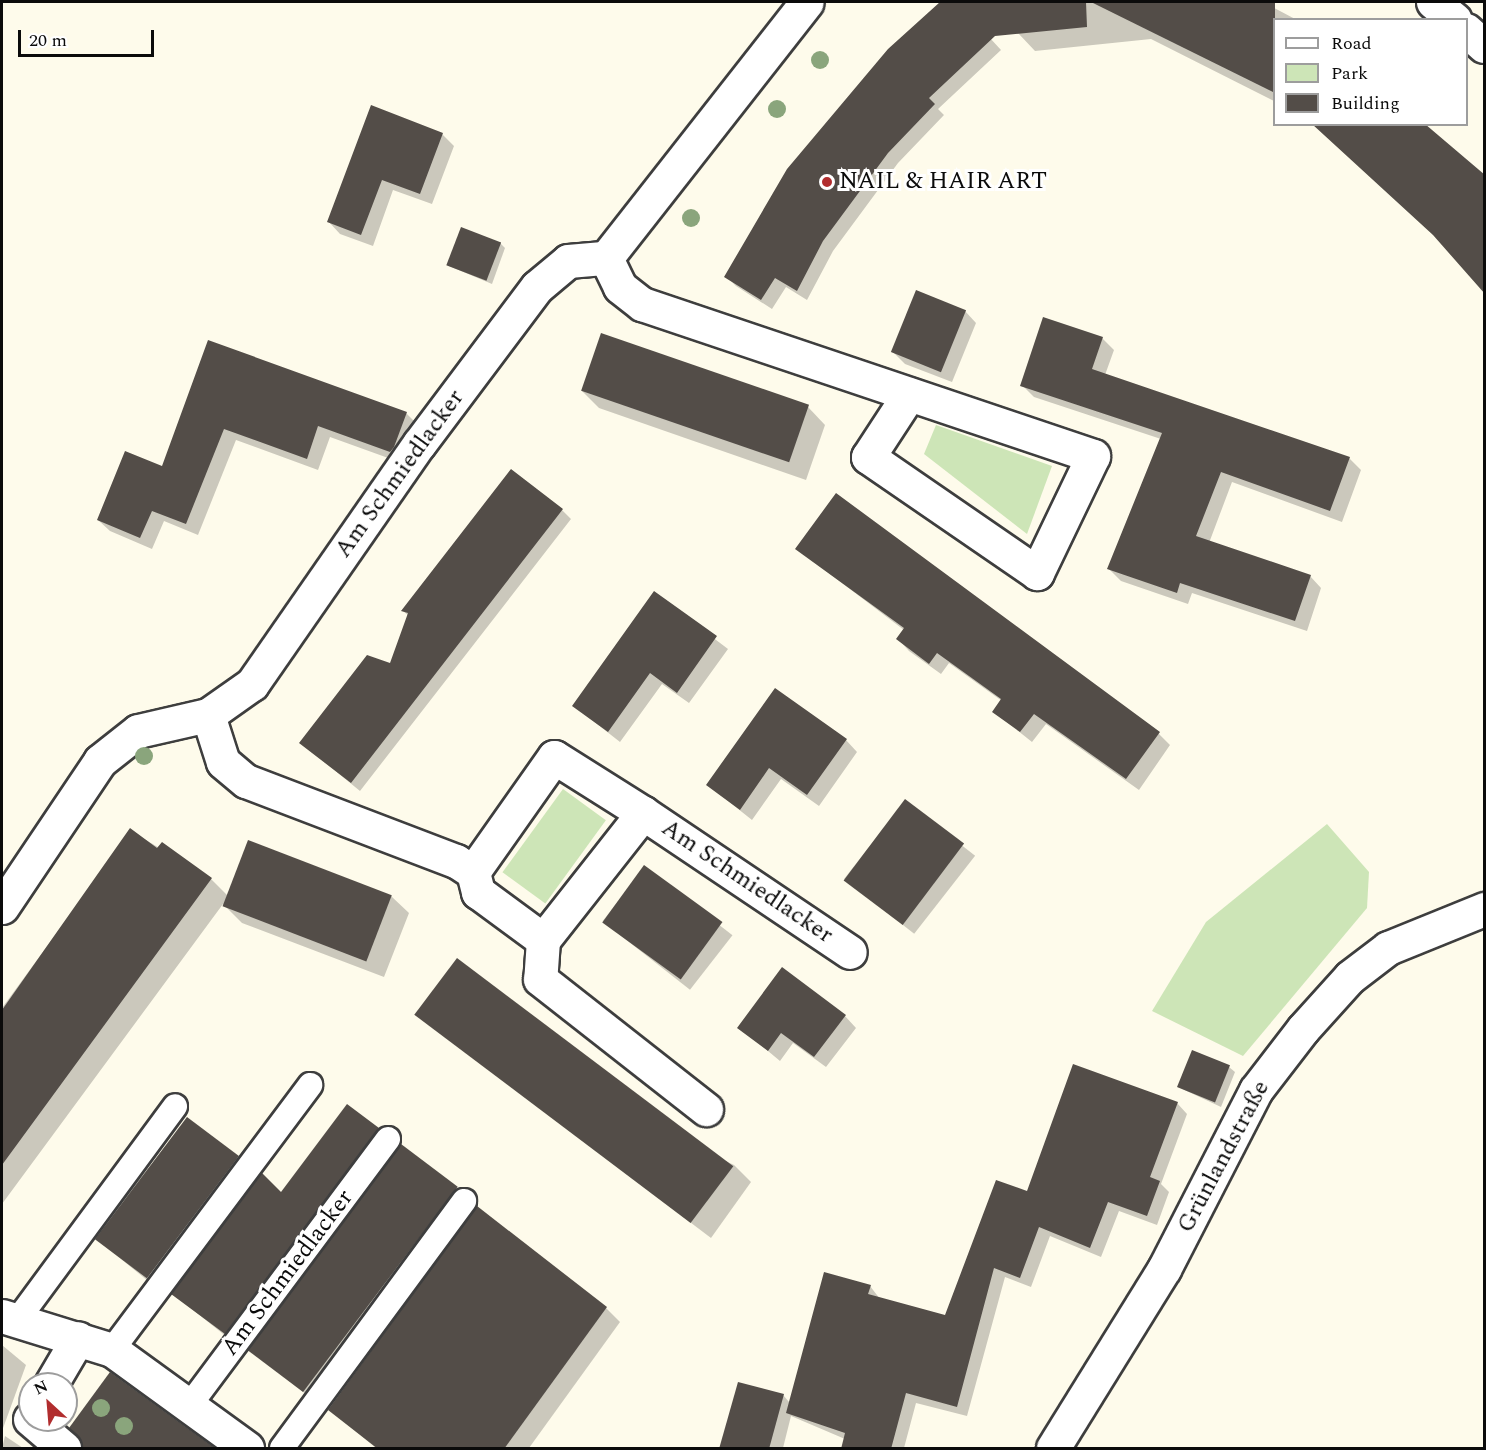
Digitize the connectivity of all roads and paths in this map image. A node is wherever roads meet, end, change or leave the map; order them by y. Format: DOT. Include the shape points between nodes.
graph roads {
  1 [pos="807,2"];
  2 [pos="1433,2"];
  3 [pos="1453,18"];
  4 [pos="1468,31"];
  5 [pos="1485,46"];
  6 [pos="606,258"];
  7 [pos="909,394"];
  8 [pos="208,715"];
  9 [pos="643,813"];
  10 [pos="473,872"];
  11 [pos="2,907"];
  12 [pos="1485,909"];
  13 [pos="543,940"];
  14 [pos="850,952"];
  15 [pos="310,1085"];
  16 [pos="175,1106"];
  17 [pos="706,1109"];
  18 [pos="388,1140"];
  19 [pos="464,1201"];
  20 [pos="9,1319"];
  21 [pos="78,1338"];
  22 [pos="112,1350"];
  23 [pos="58,1372"];
  24 [pos="189,1406"];
  25 [pos="45,1432"];
  26 [pos="64,1449"];
  27 [pos="247,1449"];
  28 [pos="282,1449"];
  29 [pos="1053,1449"];
  1 -- 6 [label="street"];
  2 -- 3 [label="street"];
  4 -- 5 [label="street"];
  6 -- 7 [label="street" via="620,286 642,304"];
  6 -- 8 [label="street, Am Schmiedlacker" via="568,261 537,286 419,444 252,684"];
  7 -- 7 [label="street" via="1093,456 1037,573 868,457"];
  8 -- 10 [label="street" via="223,762 246,781"];
  8 -- 11 [label="street, Am Schmiedlacker" via="138,731 100,761"];
  9 -- 10 [label="street, Am Schmiedlacker" via="554,757"];
  9 -- 13 [label="street, Am Schmiedlacker"];
  9 -- 14 [label="street, Am Schmiedlacker"];
  10 -- 13 [label="street" via="478,892"];
  12 -- 29 [label="street, Grünlandstraße" via="1388,948 1350,977 1303,1029 1256,1090 1164,1269"];
  13 -- 17 [label="street" via="540,979"];
  15 -- 22 [label="lane"];
  16 -- 20 [label="lane"];
  18 -- 24 [label="lane, Am Schmiedlacker"];
  19 -- 28 [label="lane"];
  20 -- 21 [label="street"];
  21 -- 22 [label="street"];
  21 -- 23 [label="street"];
  22 -- 24 [label="street"];
  24 -- 27 [label="street"];
  25 -- 26 [label="street"];
}
